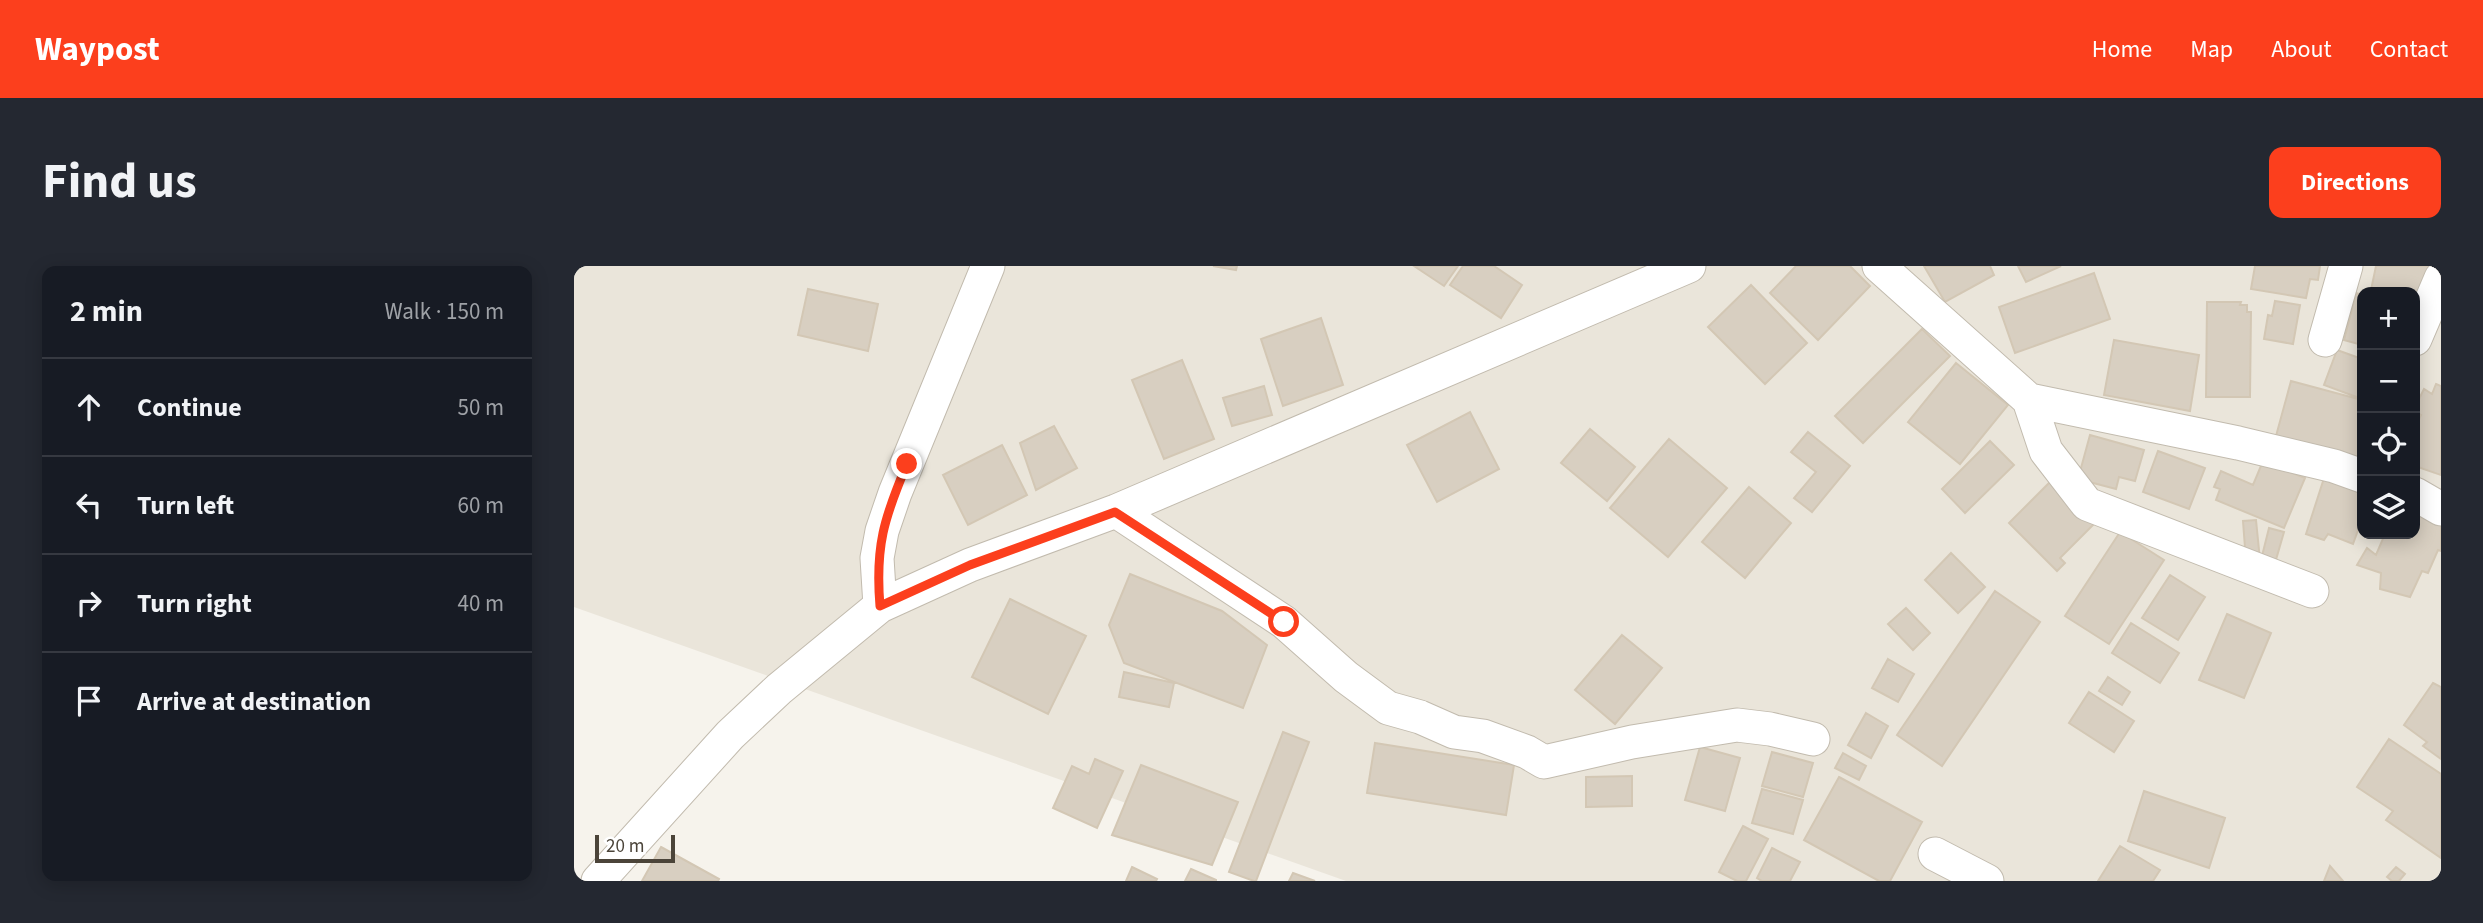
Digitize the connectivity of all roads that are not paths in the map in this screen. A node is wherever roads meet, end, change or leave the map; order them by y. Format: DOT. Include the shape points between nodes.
graph roads {
  1 [pos="988,266"];
  2 [pos="1689,266"];
  3 [pos="1879,266"];
  4 [pos="2346,266"];
  5 [pos="2441,278"];
  6 [pos="2420,327"];
  7 [pos="2325,340"];
  8 [pos="2029,400"];
  9 [pos="2357,470"];
  10 [pos="2420,497"];
  11 [pos="2441,509"];
  12 [pos="1115,512"];
  13 [pos="2312,592"];
  14 [pos="880,606"];
  15 [pos="1813,739"];
  16 [pos="1935,854"];
  17 [pos="598,881"];
  18 [pos="1987,881"];
  1 -- 14 [label="street" via="882,531 877,558"];
  2 -- 12 [label="street"];
  3 -- 8 [label="street"];
  4 -- 7 [label="street"];
  5 -- 6 [label="street"];
  8 -- 9 [label="street"];
  8 -- 13 [label="street" via="2046,450 2087,504"];
  10 -- 11 [label="street"];
  12 -- 14 [label="street" via="970,565"];
  12 -- 15 [label="street" via="1284,622 1388,708 1454,732 1483,736 1544,762 1737,724"];
  14 -- 17 [label="street" via="730,735"];
  16 -- 18 [label="street"];
}
